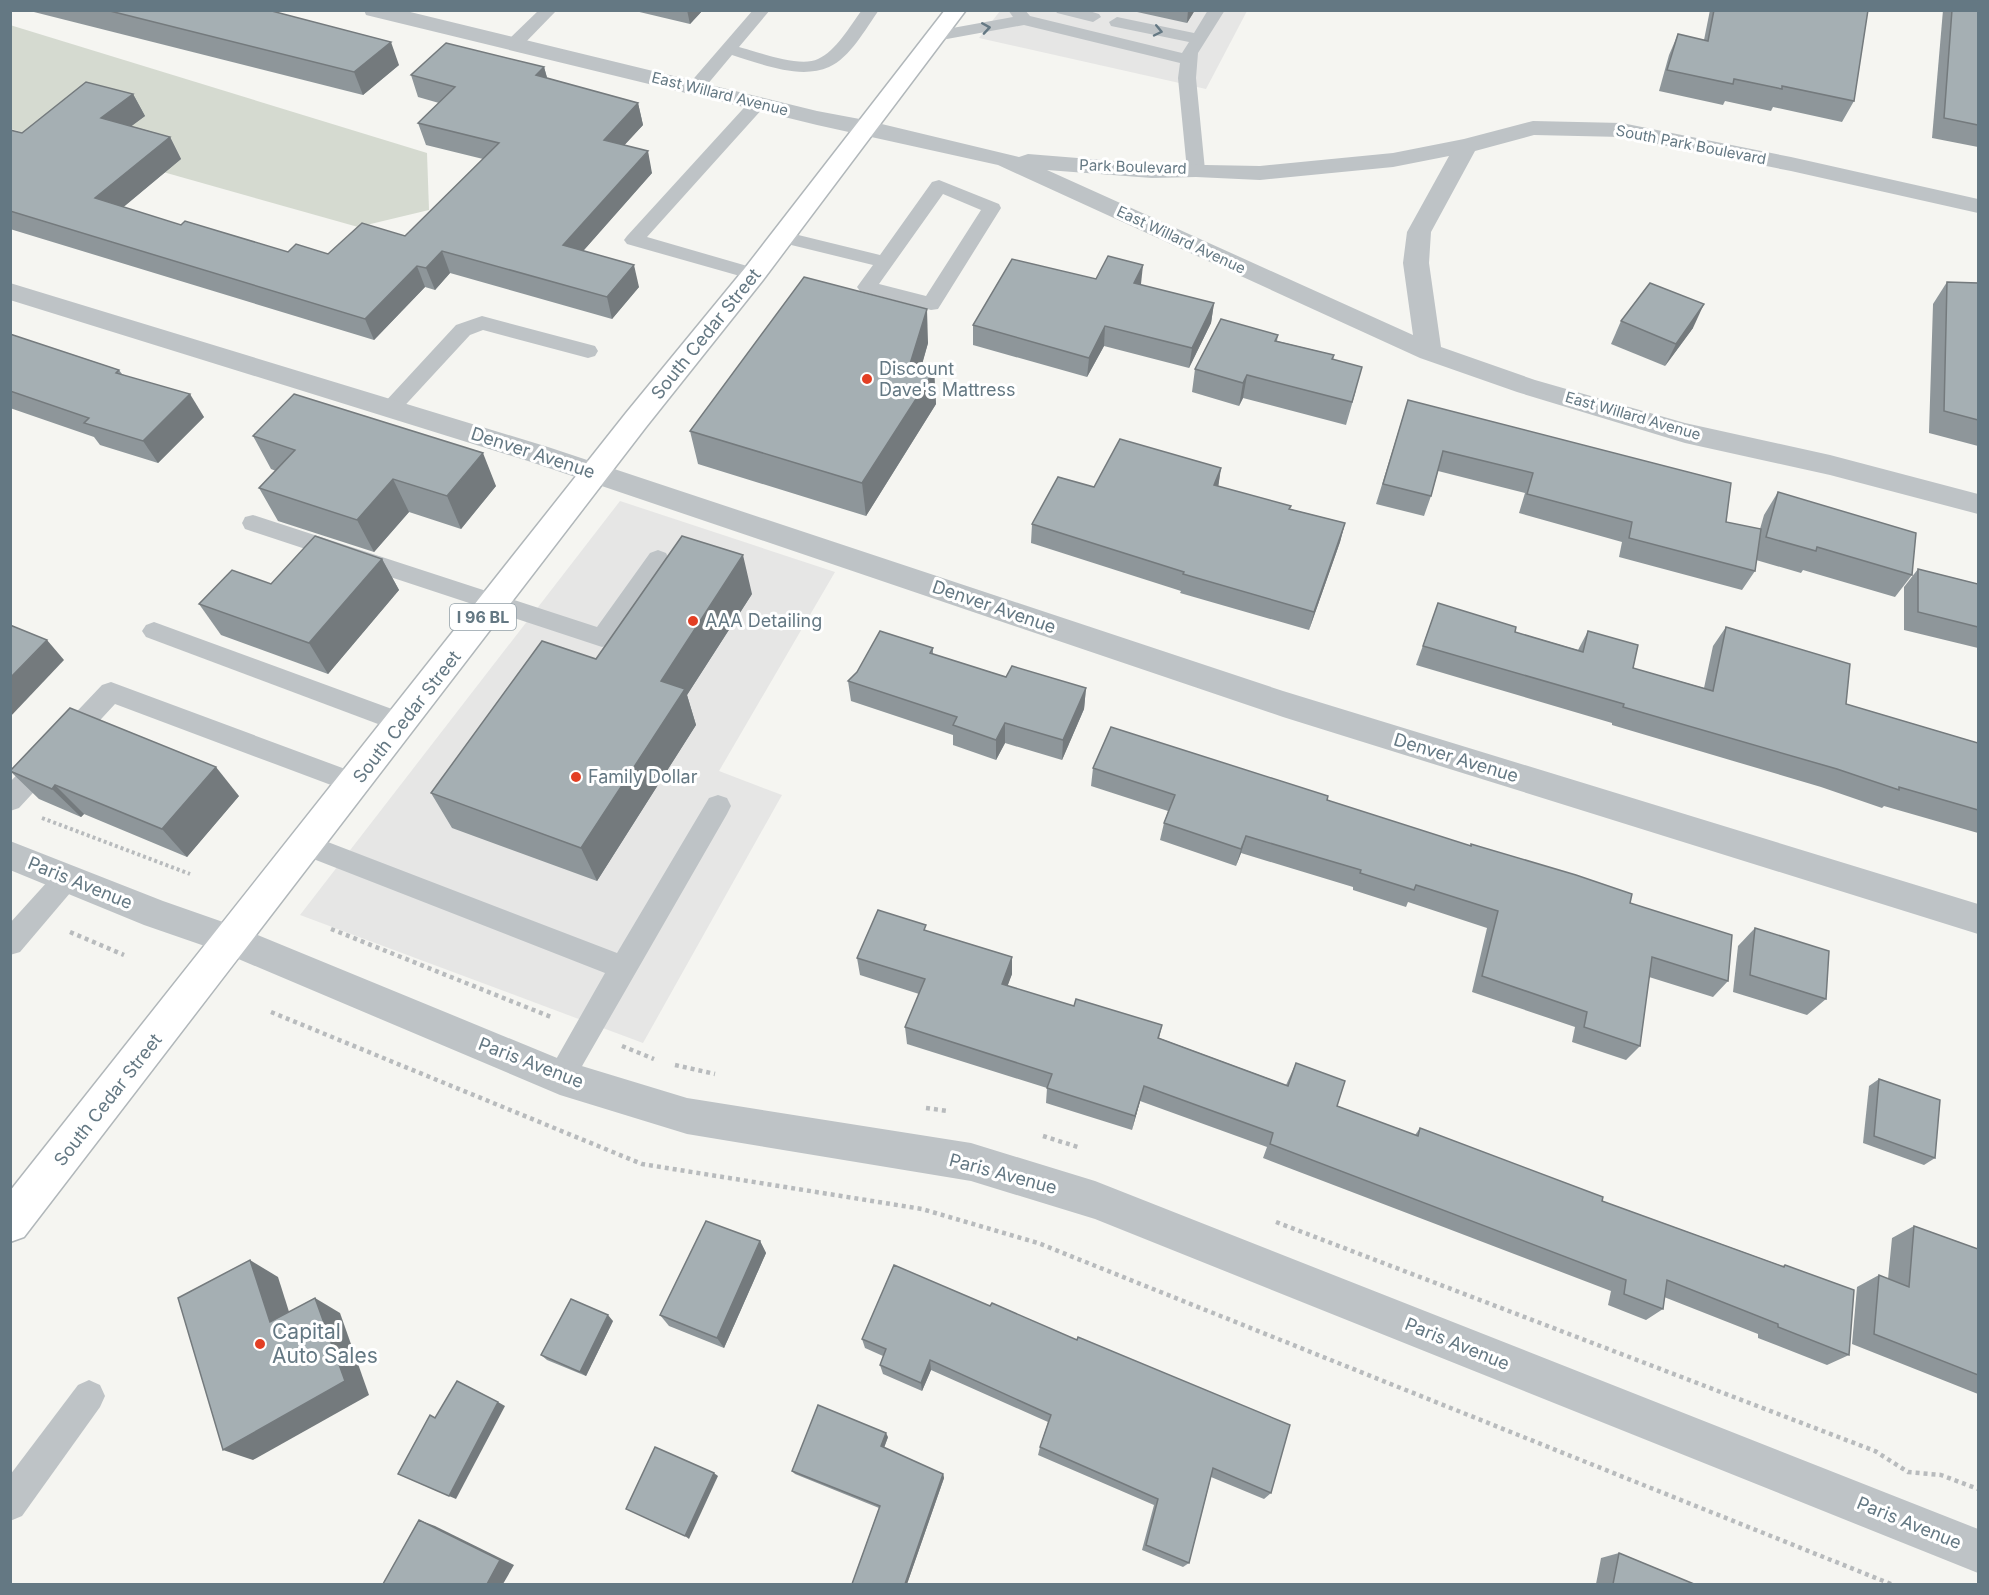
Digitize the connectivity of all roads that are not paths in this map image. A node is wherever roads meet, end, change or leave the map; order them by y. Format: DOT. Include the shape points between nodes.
graph roads {
  1 [pos="374,10"];
  2 [pos="549,10"];
  3 [pos="762,10"];
  4 [pos="871,10"];
  5 [pos="956,10"];
  6 [pos="1063,10"];
  7 [pos="1217,10"];
  8 [pos="1020,15"];
  9 [pos="1093,17"];
  10 [pos="1117,22"];
  11 [pos="936,36"];
  12 [pos="1199,39"];
  13 [pos="514,44"];
  14 [pos="728,50"];
  15 [pos="1189,60"];
  16 [pos="695,88"];
  17 [pos="758,104"];
  18 [pos="865,127"];
  19 [pos="1466,146"];
  20 [pos="1006,160"];
  21 [pos="1196,170"];
  22 [pos="1260,173"];
  23 [pos="1978,206"];
  24 [pos="782,237"];
  25 [pos="885,262"];
  26 [pos="754,274"];
  27 [pos="10,291"];
  28 [pos="588,351"];
  29 [pos="1429,352"];
  30 [pos="390,409"];
  31 [pos="596,473"];
  32 [pos="1978,504"];
  33 [pos="253,523"];
  34 [pos="658,559"];
  35 [pos="494,604"];
  36 [pos="154,631"];
  37 [pos="402,723"];
  38 [pos="355,783"];
  39 [pos="10,800"];
  40 [pos="718,806"];
  41 [pos="307,845"];
  42 [pos="10,855"];
  43 [pos="67,878"];
  44 [pos="1978,919"];
  45 [pos="231,940"];
  46 [pos="10,943"];
  47 [pos="623,968"];
  48 [pos="560,1077"];
  49 [pos="10,1223"];
  50 [pos="89,1396"];
  51 [pos="10,1504"];
  52 [pos="1978,1551"];
  1 -- 13 [label="street, East Willard Avenue"];
  2 -- 13 [label="lane"];
  3 -- 14 [label="lane"];
  4 -- 14 [label="lane" via="824,63 791,64"];
  5 -- 11 [label="main road, South Cedar Street / I 96 BL"];
  6 -- 9 [label="lane"];
  7 -- 12 [label="lane"];
  11 -- 8 [label="lane, one-way"];
  8 -- 15 [label="lane"];
  10 -- 12 [label="lane, one-way"];
  11 -- 18 [label="main road, South Cedar Street / I 96 BL"];
  12 -- 15 [label="lane"];
  13 -- 16 [label="street, East Willard Avenue"];
  14 -- 16 [label="lane"];
  15 -- 21 [label="lane" via="1187,78"];
  16 -- 17 [label="street, East Willard Avenue"];
  17 -- 18 [label="street, East Willard Avenue"];
  17 -- 26 [label="lane" via="634,240"];
  18 -- 20 [label="street, East Willard Avenue"];
  18 -- 24 [label="main road, South Cedar Street / I 96 BL"];
  19 -- 22 [label="street, South Park Boulevard" via="1393,160"];
  19 -- 23 [label="street, South Park Boulevard" via="1533,128 1622,130"];
  19 -- 29 [label="street" via="1419,232 1416,263"];
  20 -- 21 [label="street, Park Boulevard" via="1152,171"];
  20 -- 29 [label="street, East Willard Avenue"];
  21 -- 22 [label="street, Park Boulevard"];
  24 -- 25 [label="lane"];
  24 -- 26 [label="main road, South Cedar Street / I 96 BL"];
  25 -- 25 [label="lane" via="867,287 931,304 992,208 939,186"];
  26 -- 31 [label="main road, South Cedar Street / I 96 BL"];
  27 -- 30 [label="street, Denver Avenue"];
  28 -- 30 [label="lane" via="482,323 463,330"];
  29 -- 32 [label="street, East Willard Avenue" via="1526,386 1685,433 1830,465"];
  30 -- 31 [label="street, Denver Avenue"];
  31 -- 35 [label="main road, South Cedar Street / I 96 BL"];
  31 -- 44 [label="street, Denver Avenue" via="1283,704"];
  33 -- 35 [label="lane"];
  34 -- 35 [label="lane" via="602,638"];
  35 -- 37 [label="main road, South Cedar Street / I 96 BL"];
  36 -- 37 [label="lane"];
  37 -- 38 [label="main road, South Cedar Street / I 96 BL"];
  38 -- 39 [label="lane" via="111,692"];
  38 -- 41 [label="main road, South Cedar Street / I 96 BL"];
  40 -- 47 [label="lane"];
  41 -- 45 [label="main road, South Cedar Street / I 96 BL"];
  41 -- 47 [label="lane"];
  42 -- 43 [label="street, Paris Avenue"];
  43 -- 45 [label="street, Paris Avenue"];
  43 -- 46 [label="lane"];
  45 -- 48 [label="street, Paris Avenue"];
  45 -- 49 [label="main road, South Cedar Street / I 96 BL"];
  47 -- 48 [label="lane"];
  48 -- 52 [label="street, Paris Avenue" via="687,1116 971,1162 1095,1200"];
  50 -- 51 [label="lane"];
}
